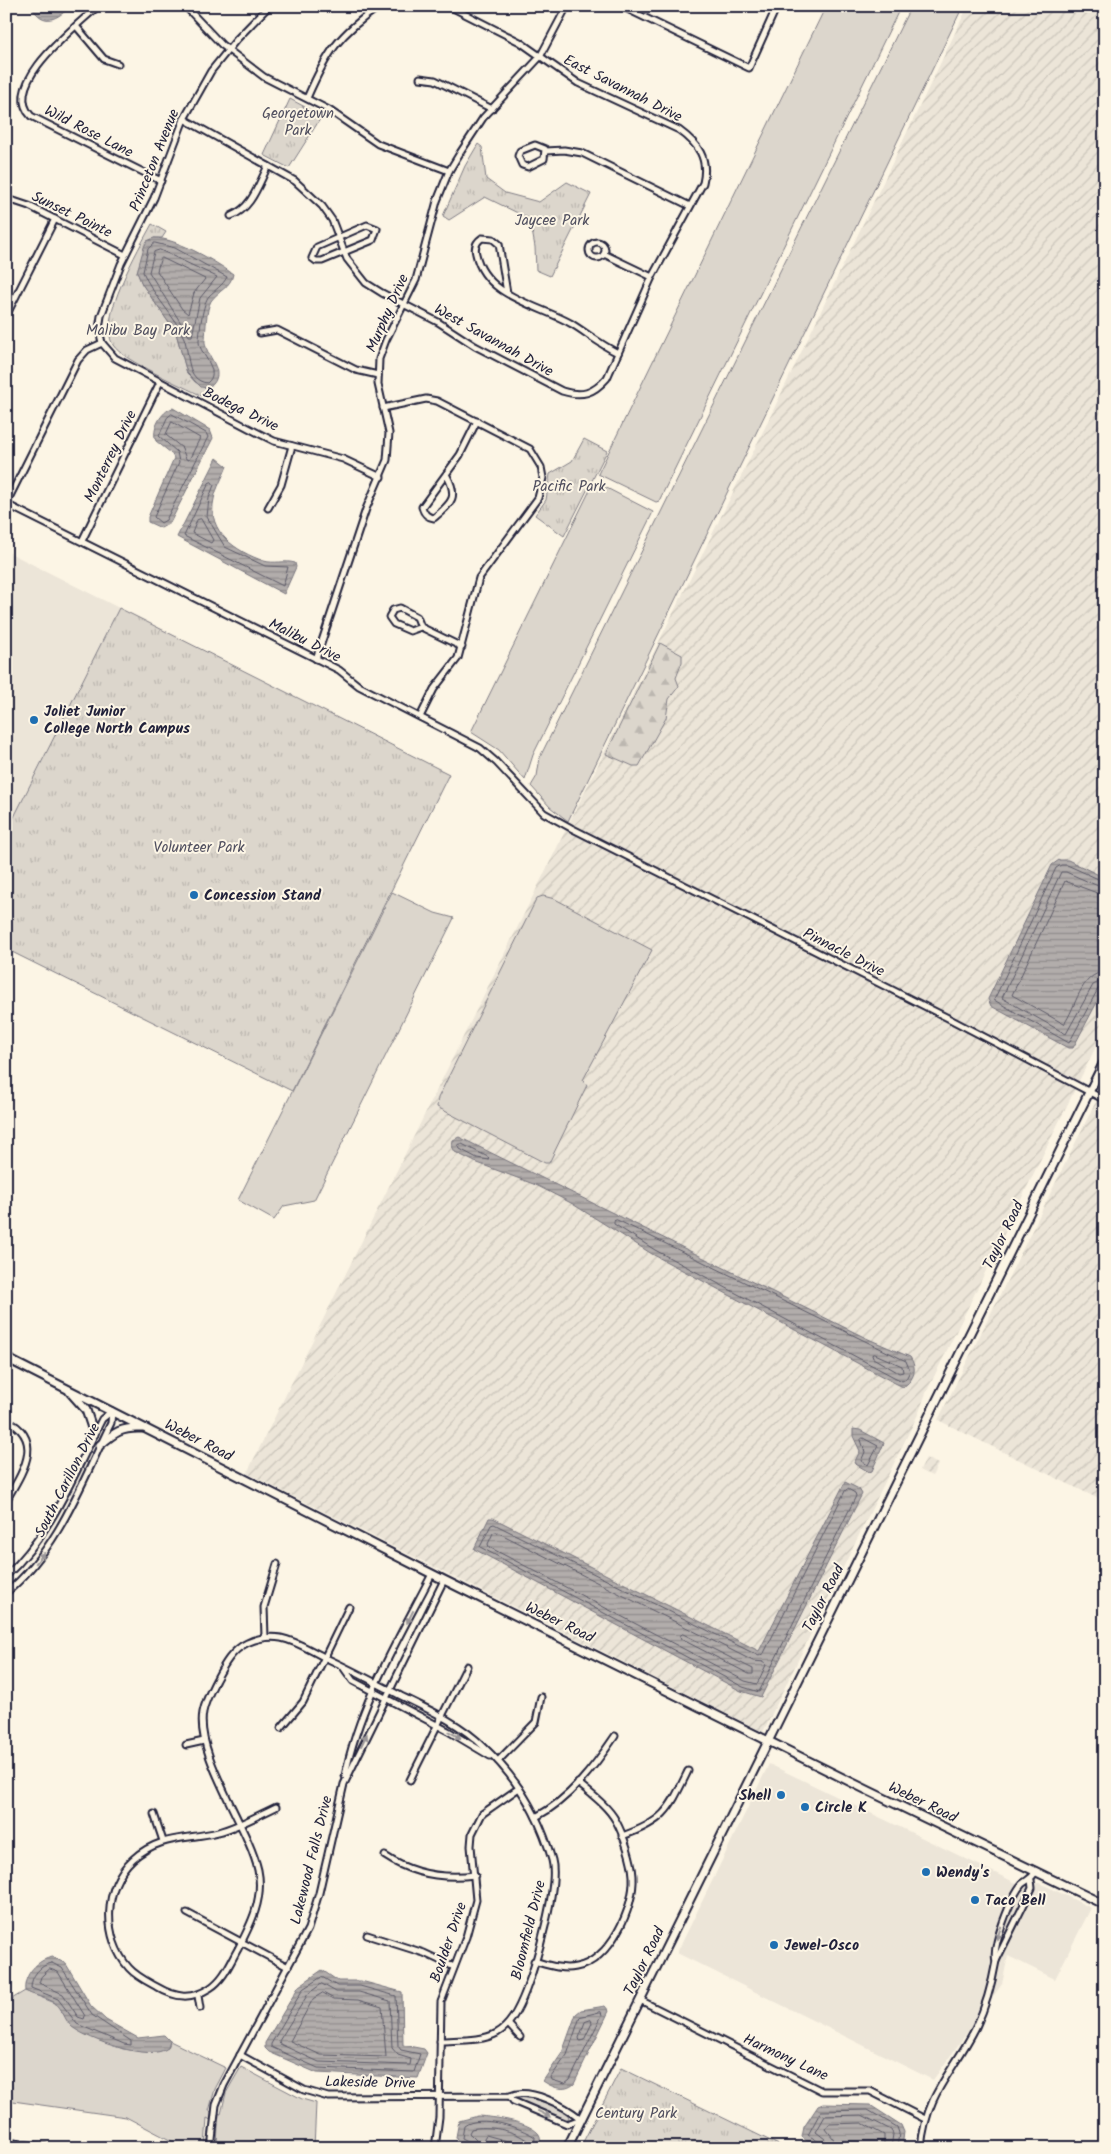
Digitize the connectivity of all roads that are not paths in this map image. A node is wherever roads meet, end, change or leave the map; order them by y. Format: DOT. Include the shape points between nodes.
graph roads {
  1 [pos="98,6"];
  2 [pos="185,6"];
  3 [pos="269,6"];
  4 [pos="380,6"];
  5 [pos="449,6"];
  6 [pos="567,6"];
  7 [pos="621,6"];
  8 [pos="777,6"];
  9 [pos="76,26"];
  10 [pos="227,50"];
  11 [pos="540,57"];
  12 [pos="118,64"];
  13 [pos="420,78"];
  14 [pos="307,98"];
  15 [pos="492,108"];
  16 [pos="184,119"];
  17 [pos="546,151"];
  18 [pos="268,166"];
  19 [pos="449,171"];
  20 [pos="161,182"];
  21 [pos="6,201"];
  22 [pos="690,206"];
  23 [pos="231,216"];
  24 [pos="55,219"];
  25 [pos="339,237"];
  26 [pos="344,253"];
  27 [pos="604,254"];
  28 [pos="125,255"];
  29 [pos="652,277"];
  30 [pos="507,293"];
  31 [pos="404,305"];
  32 [pos="6,316"];
  33 [pos="260,332"];
  34 [pos="102,343"];
  35 [pos="618,353"];
  36 [pos="378,375"];
  37 [pos="160,382"];
  38 [pos="383,408"];
  39 [pos="477,421"];
  40 [pos="292,446"];
  41 [pos="447,476"];
  42 [pos="381,477"];
  43 [pos="6,504"];
  44 [pos="268,508"];
  45 [pos="82,541"];
  46 [pos="421,627"];
  47 [pos="462,647"];
  48 [pos="316,659"];
  49 [pos="420,717"];
  50 [pos="571,828"];
  51 [pos="1105,1060"];
  52 [pos="1089,1092"];
  53 [pos="1105,1100"];
  54 [pos="6,1358"];
  55 [pos="66,1388"];
  56 [pos="112,1411"];
  57 [pos="6,1420"];
  58 [pos="147,1429"];
  59 [pos="94,1434"];
  60 [pos="100,1445"];
  61 [pos="6,1501"];
  62 [pos="277,1564"];
  63 [pos="432,1574"];
  64 [pos="6,1576"];
  65 [pos="444,1580"];
  66 [pos="6,1593"];
  67 [pos="349,1607"];
  68 [pos="265,1637"];
  69 [pos="325,1658"];
  70 [pos="341,1664"];
  71 [pos="467,1666"];
  72 [pos="377,1683"];
  73 [pos="389,1689"];
  74 [pos="373,1692"];
  75 [pos="541,1697"];
  76 [pos="385,1698"];
  77 [pos="442,1716"];
  78 [pos="438,1725"];
  79 [pos="281,1728"];
  80 [pos="615,1736"];
  81 [pos="204,1741"];
  82 [pos="767,1741"];
  83 [pos="186,1745"];
  84 [pos="497,1760"];
  85 [pos="688,1771"];
  86 [pos="410,1780"];
  87 [pos="578,1783"];
  88 [pos="344,1784"];
  89 [pos="519,1788"];
  90 [pos="276,1807"];
  91 [pos="154,1814"];
  92 [pos="536,1817"];
  93 [pos="239,1825"];
  94 [pos="622,1836"];
  95 [pos="163,1841"];
  96 [pos="384,1856"];
  97 [pos="1036,1871"];
  98 [pos="475,1875"];
  99 [pos="1031,1880"];
  100 [pos="1105,1906"];
  101 [pos="187,1913"];
  102 [pos="367,1935"];
  103 [pos="241,1942"];
  104 [pos="534,1961"];
  105 [pos="996,1961"];
  106 [pos="288,1967"];
  107 [pos="454,1967"];
  108 [pos="198,1996"];
  109 [pos="640,2000"];
  110 [pos="200,2008"];
  111 [pos="509,2025"];
  112 [pos="520,2037"];
  113 [pos="440,2041"];
  114 [pos="240,2055"];
  115 [pos="440,2095"];
  116 [pos="510,2096"];
  117 [pos="581,2119"];
  118 [pos="925,2119"];
  119 [pos="6,2142"];
  120 [pos="53,2148"];
  121 [pos="210,2148"];
  122 [pos="435,2148"];
  123 [pos="567,2148"];
  124 [pos="921,2148"];
  1 -- 9 [label="street, Wild Rose Lane"];
  2 -- 10 [label="street"];
  3 -- 10 [label="street, Princeton Avenue"];
  4 -- 14 [label="street" via="353,26 331,49"];
  5 -- 11 [label="street, East Savannah Drive" via="520,42"];
  6 -- 11 [label="street, Murphy Drive"];
  7 -- 8 [label="street" via="749,68"];
  9 -- 12 [label="street" via="104,59"];
  9 -- 20 [label="street, Wild Rose Lane" via="47,48 25,74 18,95 22,107 32,116"];
  10 -- 14 [label="street" via="264,77"];
  10 -- 16 [label="street, Princeton Avenue" via="202,84"];
  11 -- 15 [label="street, Murphy Drive"];
  11 -- 22 [label="street, East Savannah Drive" via="578,82 679,130 693,140 701,149 705,173"];
  13 -- 15 [label="street" via="435,80"];
  14 -- 19 [label="street" via="378,144"];
  15 -- 19 [label="street, Murphy Drive"];
  16 -- 18 [label="street, West Savannah Drive"];
  16 -- 20 [label="street, Princeton Avenue"];
  17 -- 17 [label="street" via="543,146 535,144 520,151 518,160 528,167 542,161"];
  17 -- 22 [label="street" via="582,153"];
  18 -- 23 [label="street" via="248,205"];
  18 -- 25 [label="street, West Savannah Drive" via="311,194 332,220"];
  19 -- 31 [label="street, Murphy Drive" via="431,218 416,280"];
  20 -- 28 [label="street, Princeton Avenue"];
  21 -- 24 [label="street, Sunset Pointe" via="28,206"];
  22 -- 29 [label="street, East Savannah Drive"];
  24 -- 28 [label="street, Sunset Pointe"];
  24 -- 32 [label="street"];
  25 -- 26 [label="street, West Savannah Drive"];
  25 -- 26 [label="street" via="317,247 312,258 322,262"];
  25 -- 26 [label="street" via="367,225 376,229 373,240"];
  26 -- 31 [label="street, West Savannah Drive" via="366,282"];
  27 -- 29 [label="street"];
  28 -- 34 [label="street, Princeton Avenue" via="101,316"];
  29 -- 35 [label="street, West Savannah Drive"];
  30 -- 30 [label="street" via="486,279 478,266 475,247 482,238 494,238 499,244"];
  30 -- 35 [label="street" via="572,324"];
  31 -- 35 [label="street, West Savannah Drive" via="438,322 474,346 574,395 597,389 607,378"];
  31 -- 36 [label="street, Murphy Drive" via="383,347"];
  33 -- 36 [label="street" via="277,330 356,370"];
  34 -- 37 [label="street, Bodega Drive" via="115,358"];
  34 -- 43 [label="street" via="87,350 78,360"];
  36 -- 38 [label="street, Murphy Drive"];
  37 -- 40 [label="street, Bodega Drive" via="260,434"];
  37 -- 45 [label="street, Monterrey Drive"];
  38 -- 39 [label="street" via="426,399 437,401"];
  38 -- 42 [label="street, Murphy Drive" via="389,447"];
  39 -- 41 [label="street"];
  39 -- 47 [label="street" via="530,449 542,468 543,478 535,502 479,578"];
  40 -- 42 [label="street, Bodega Drive" via="343,459"];
  40 -- 44 [label="street" via="282,485"];
  41 -- 41 [label="street" via="422,507 429,518 434,518 453,498 453,487"];
  42 -- 48 [label="street, Murphy Drive" via="361,521"];
  43 -- 45 [label="street, Malibu Drive"];
  45 -- 48 [label="street, Malibu Drive"];
  46 -- 46 [label="street" via="417,617 400,608 393,610 389,617 394,624 410,630"];
  46 -- 47 [label="street"];
  47 -- 49 [label="street"];
  48 -- 49 [label="street, Malibu Drive" via="339,670 359,686"];
  49 -- 50 [label="street, Malibu Drive" via="480,748 544,813"];
  50 -- 52 [label="street, Pinnacle Drive"];
  51 -- 52 [label="main road, Taylor Road"];
  52 -- 53 [label="street, Pinnacle Drive"];
  52 -- 82 [label="main road, Taylor Road"];
  54 -- 55 [label="main road, Weber Road"];
  55 -- 56 [label="main road, Weber Road"];
  55 -- 59 [label="main road" via="86,1410"];
  56 -- 58 [label="main road, Weber Road"];
  56 -- 59 [label="street, South Carillon Drive" via="102,1419"];
  56 -- 60 [label="street, South Carillon Drive" via="111,1423"];
  57 -- 61 [label="street" via="22,1430 28,1446 24,1466"];
  58 -- 60 [label="main road" via="119,1429"];
  58 -- 63 [label="main road, Weber Road"];
  59 -- 64 [label="street, South Carillon Drive" via="52,1516"];
  66 -- 60 [label="street, South Carillon Drive, one-way" via="19,1583 43,1554"];
  62 -- 68 [label="street" via="264,1607"];
  63 -- 65 [label="main road, Weber Road"];
  63 -- 72 [label="street, one-way"];
  65 -- 73 [label="street, Lakewood Falls Drive"];
  65 -- 82 [label="main road, Weber Road"];
  67 -- 69 [label="street"];
  68 -- 69 [label="street, Bloomfield Drive" via="292,1641"];
  68 -- 81 [label="street" via="237,1649 225,1664 203,1710"];
  69 -- 70 [label="street, Bloomfield Drive"];
  69 -- 79 [label="street" via="303,1702"];
  70 -- 72 [label="street, Bloomfield Drive"];
  70 -- 74 [label="street" via="353,1681"];
  71 -- 77 [label="street"];
  72 -- 73 [label="street, Bloomfield Drive"];
  72 -- 74 [label="street"];
  73 -- 76 [label="street, Lakewood Falls Drive"];
  73 -- 77 [label="street, Bloomfield Drive"];
  74 -- 76 [label="street"];
  74 -- 88 [label="street" via="354,1738"];
  75 -- 84 [label="street" via="536,1722"];
  76 -- 78 [label="street"];
  88 -- 76 [label="street, Lakewood Falls Drive, one-way"];
  77 -- 78 [label="street"];
  77 -- 84 [label="street, Bloomfield Drive" via="473,1736"];
  78 -- 84 [label="street, one-way"];
  78 -- 86 [label="street"];
  80 -- 87 [label="street" via="597,1763"];
  81 -- 83 [label="street"];
  81 -- 93 [label="street"];
  82 -- 97 [label="main road, Weber Road"];
  82 -- 109 [label="main road, Taylor Road"];
  84 -- 89 [label="street, Bloomfield Drive"];
  85 -- 94 [label="street" via="662,1816 649,1826"];
  87 -- 92 [label="street" via="558,1804"];
  87 -- 94 [label="street" via="613,1816"];
  88 -- 106 [label="street, Lakewood Falls Drive" via="315,1908"];
  89 -- 92 [label="street, Bloomfield Drive"];
  89 -- 98 [label="street, Boulder Drive" via="487,1810 476,1824 471,1840"];
  90 -- 93 [label="street"];
  91 -- 95 [label="street"];
  92 -- 104 [label="street, Bloomfield Drive" via="552,1860 554,1879"];
  93 -- 95 [label="street"];
  93 -- 103 [label="street" via="258,1869 259,1887 253,1920"];
  94 -- 104 [label="street" via="633,1872 633,1888 628,1907 606,1950 589,1964 574,1968"];
  95 -- 108 [label="street" via="134,1858 123,1869 110,1901 112,1938 129,1968 140,1977 171,1994"];
  96 -- 98 [label="street" via="398,1865 436,1875"];
  97 -- 99 [label="street"];
  97 -- 100 [label="main road, Weber Road"];
  98 -- 107 [label="street, Boulder Drive" via="474,1909"];
  99 -- 105 [label="street" via="1032,1888"];
  99 -- 105 [label="street, one-way" via="1022,1884 1001,1926 994,1956"];
  101 -- 103 [label="street"];
  102 -- 107 [label="street" via="424,1953"];
  103 -- 106 [label="street"];
  103 -- 108 [label="street" via="217,1983"];
  104 -- 111 [label="street, Bloomfield Drive" via="526,1990"];
  105 -- 118 [label="street" via="991,1987 976,2026 934,2096"];
  106 -- 114 [label="street, Lakewood Falls Drive"];
  107 -- 113 [label="street, Boulder Drive" via="442,2002"];
  108 -- 110 [label="street"];
  109 -- 117 [label="main road, Taylor Road"];
  109 -- 118 [label="street, Harmony Lane" via="822,2091 870,2091"];
  111 -- 112 [label="street"];
  111 -- 113 [label="street" via="483,2040"];
  113 -- 115 [label="street, Boulder Drive"];
  114 -- 115 [label="street, Lakeside Drive" via="304,2090 328,2097"];
  114 -- 121 [label="street, Lakewood Falls Drive" via="216,2104"];
  115 -- 116 [label="street, Lakeside Drive"];
  115 -- 122 [label="street, Boulder Drive"];
  116 -- 117 [label="street, Lakeside Drive" via="541,2098"];
  116 -- 117 [label="street, one-way" via="513,2101 567,2124"];
  117 -- 123 [label="main road, Taylor Road"];
  118 -- 124 [label="street"];
  119 -- 120 [label="street"];
}
